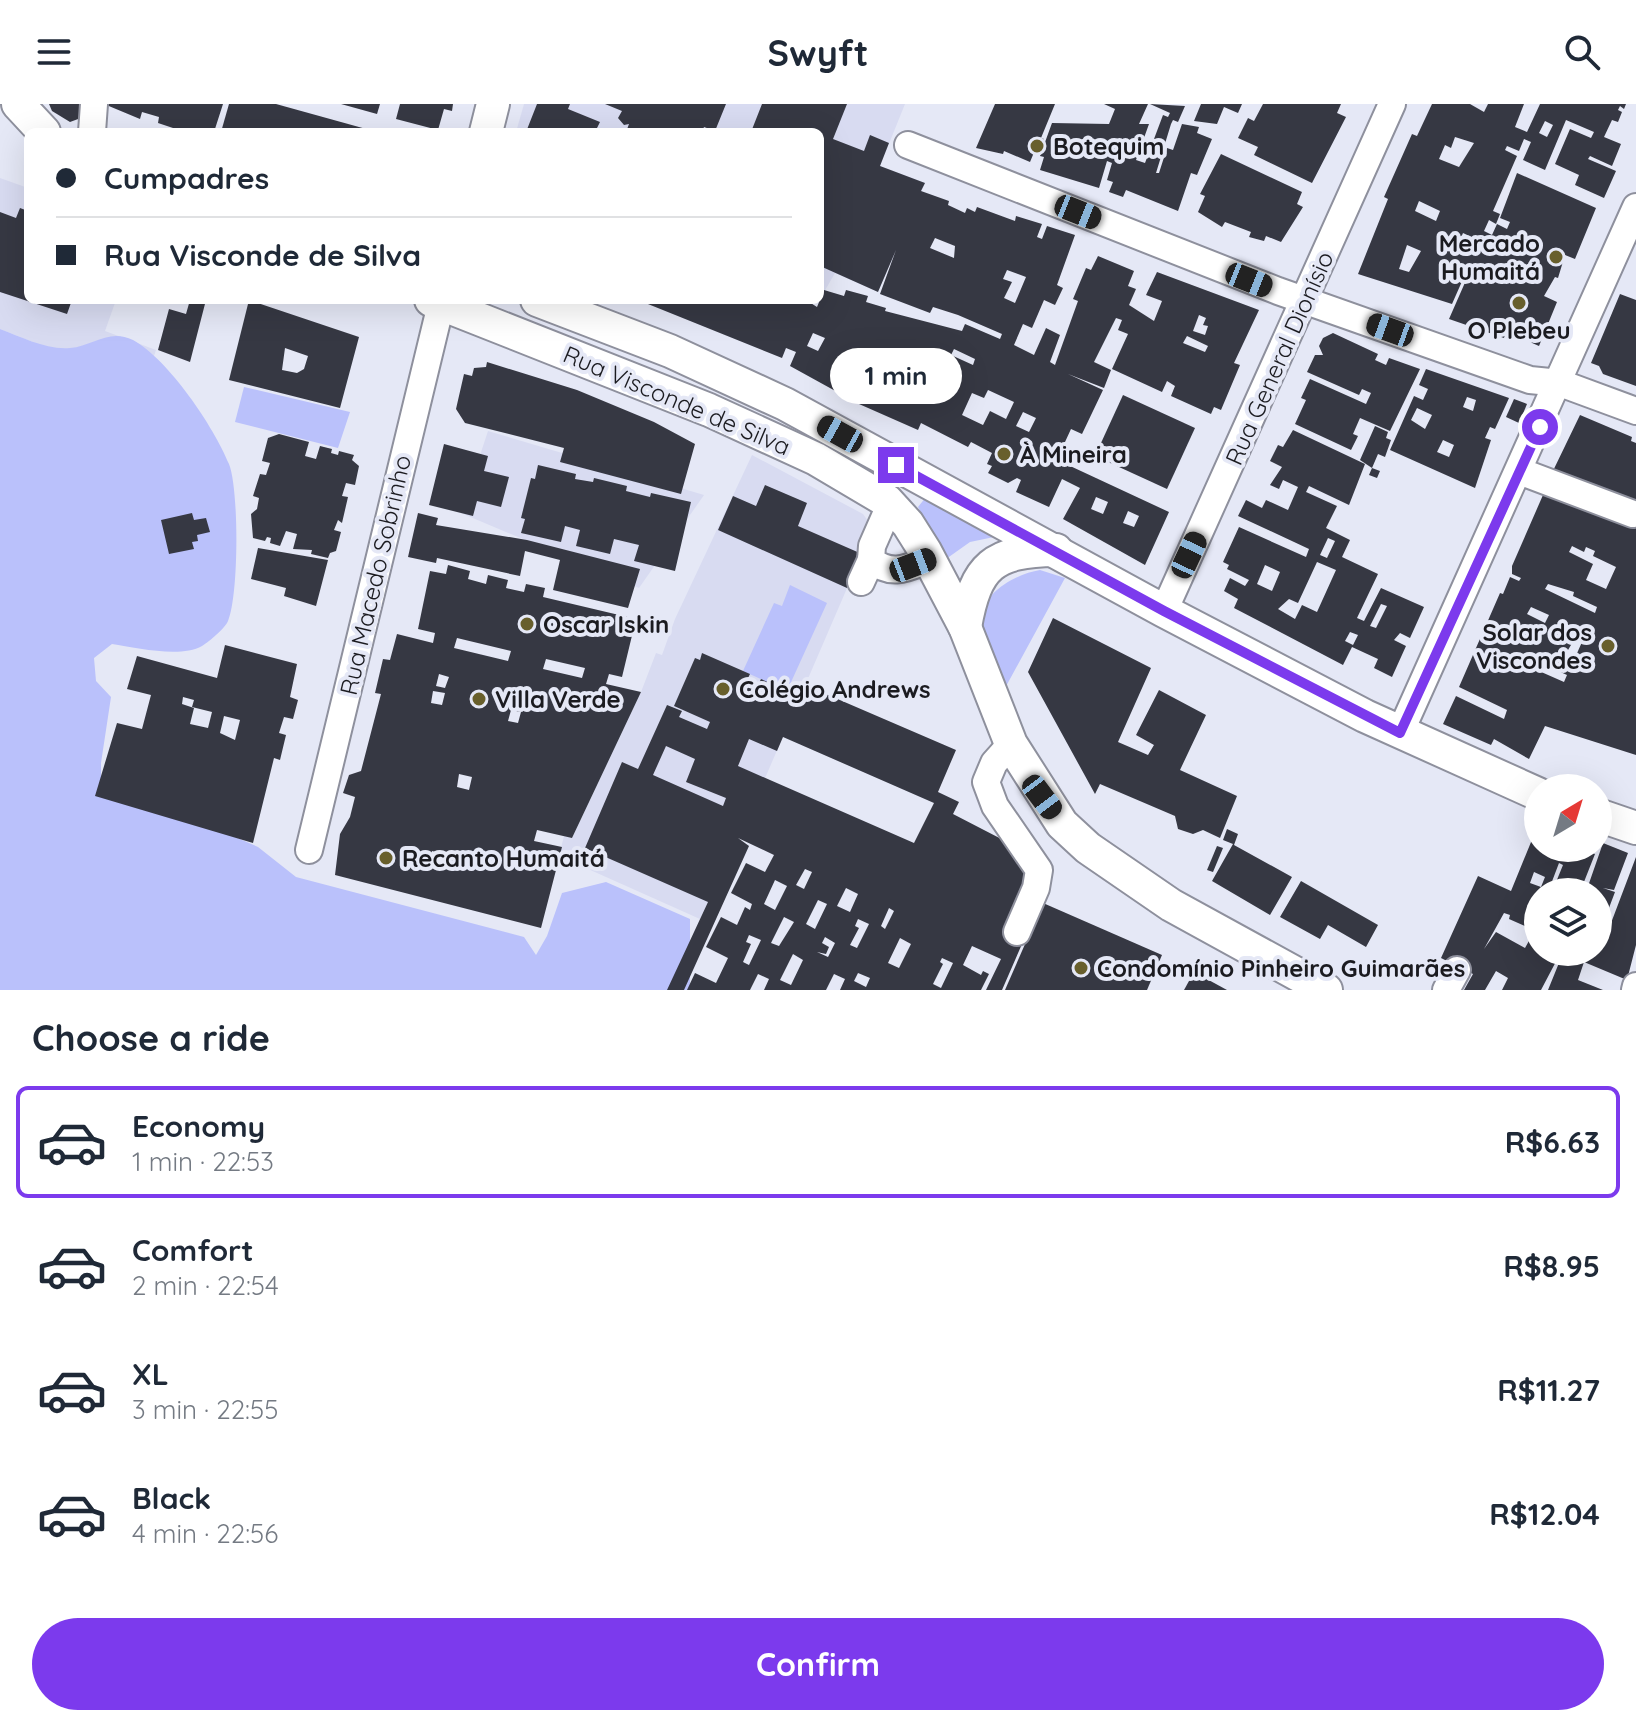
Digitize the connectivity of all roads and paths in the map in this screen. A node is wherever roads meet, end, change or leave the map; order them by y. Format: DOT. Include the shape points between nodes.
graph roads {
  1 [pos="18,104"];
  2 [pos="94,104"];
  3 [pos="493,104"];
  4 [pos="1392,104"];
  5 [pos="40,128"];
  6 [pos="92,128"];
  7 [pos="487,128"];
  8 [pos="908,145"];
  9 [pos="1636,207"];
  10 [pos="1306,300"];
  11 [pos="437,304"];
  12 [pos="445,304"];
  13 [pos="547,304"];
  14 [pos="1560,383"];
  15 [pos="1636,411"];
  16 [pos="1519,471"];
  17 [pos="1633,514"];
  18 [pos="899,515"];
  19 [pos="1056,550"];
  20 [pos="930,559"];
  21 [pos="1164,611"];
  22 [pos="965,627"];
  23 [pos="1400,733"];
  24 [pos="1011,744"];
  25 [pos="1524,788"];
  26 [pos="1612,820"];
  27 [pos="1636,828"];
  28 [pos="309,850"];
  29 [pos="1017,932"];
  30 [pos="1326,990"];
  1 -- 5 [label="main road"];
  2 -- 6 [label="street"];
  3 -- 7 [label="main road"];
  4 -- 10 [label="street, Rua General Dionísio"];
  8 -- 10 [label="street"];
  9 -- 14 [label="street"];
  10 -- 14 [label="street" via="1530,380"];
  10 -- 21 [label="street, Rua General Dionísio"];
  11 -- 28 [label="street, Rua Macedo Sobrinho"];
  12 -- 18 [label="main road, Rua Visconde de Silva" via="816,459 854,479"];
  13 -- 19 [label="main road, Rua Visconde de Silva" via="670,351 785,404"];
  14 -- 15 [label="street"];
  14 -- 16 [label="street"];
  16 -- 17 [label="street"];
  16 -- 23 [label="street"];
  18 -- 20 [label="main road"];
  18 -- 20 [label="street" via="872,546 866,571 896,572"];
  19 -- 21 [label="main road, Rua Visconde de Silva"];
  19 -- 22 [label="main road" via="1014,553 990,565 973,587"];
  20 -- 22 [label="main road"];
  21 -- 23 [label="main road, Rua Visconde de Silva"];
  22 -- 24 [label="main road"];
  23 -- 25 [label="main road, Rua Visconde de Silva"];
  24 -- 29 [label="street" via="986,782 995,806 1039,870"];
  24 -- 30 [label="main road" via="1048,806 1088,848 1171,905"];
  26 -- 27 [label="main road"];
}
